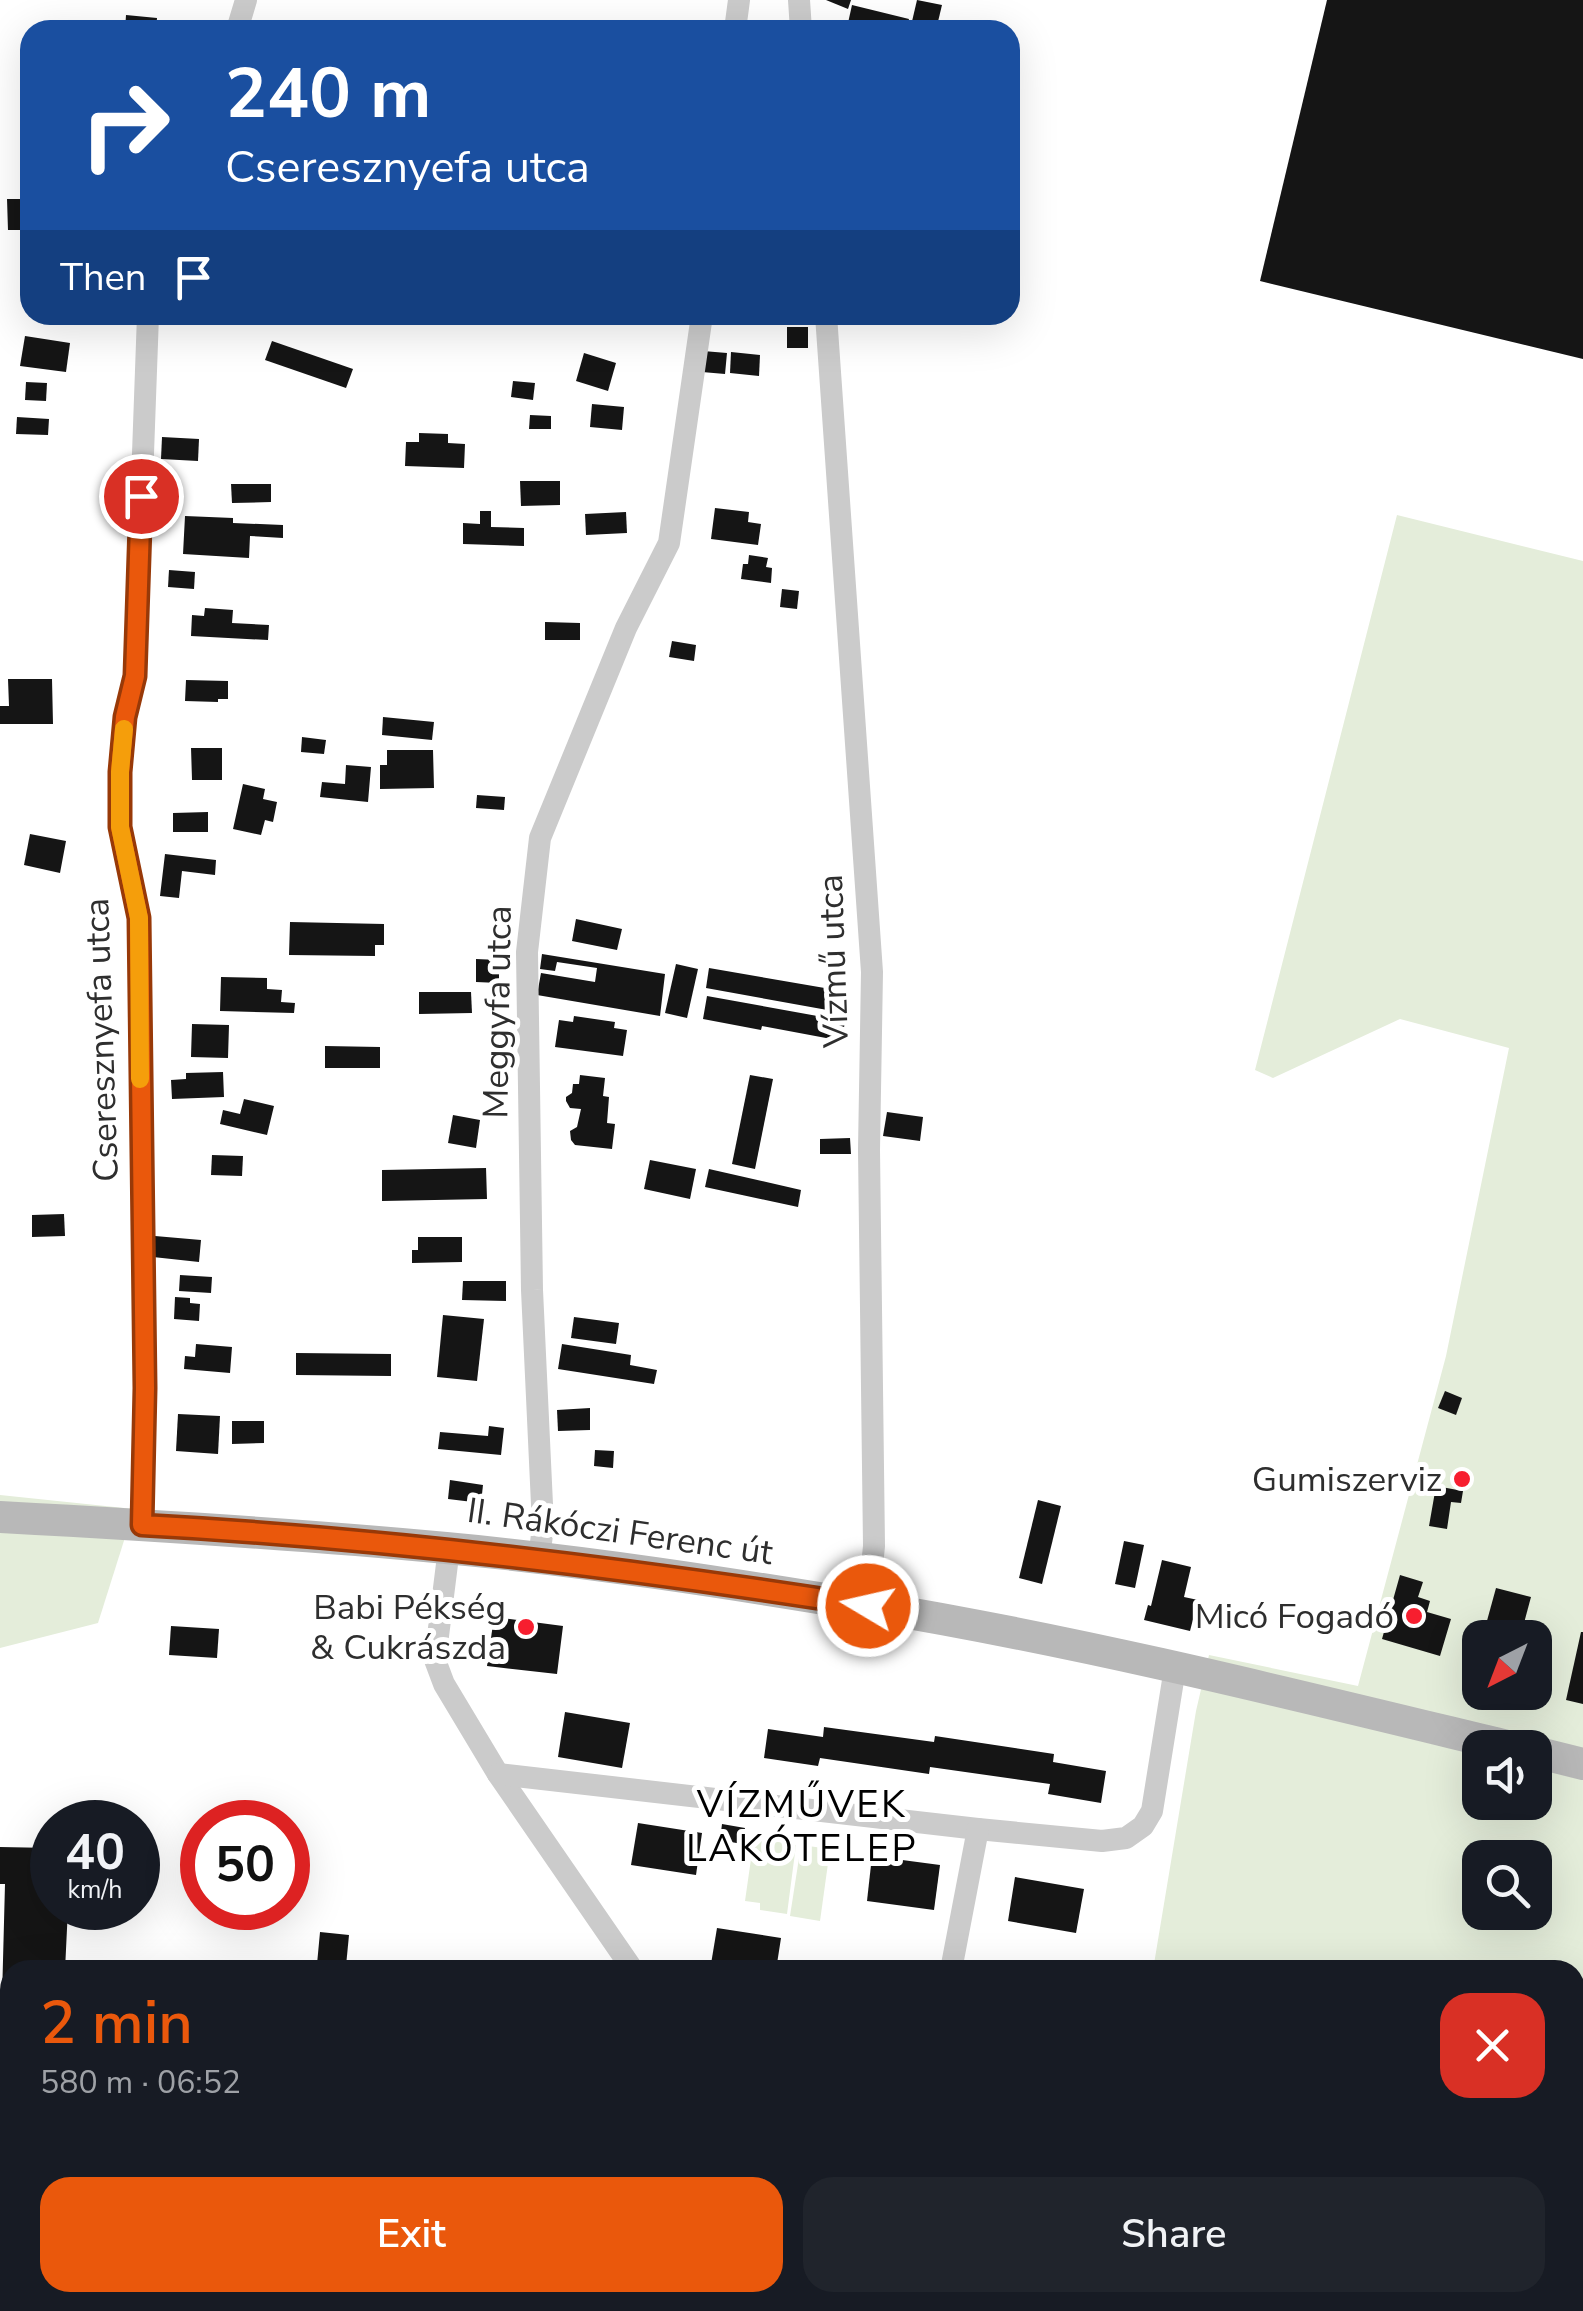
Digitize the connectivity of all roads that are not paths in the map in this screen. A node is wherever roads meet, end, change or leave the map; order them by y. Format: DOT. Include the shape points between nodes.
graph roads {
  1 [pos="148,325"];
  2 [pos="701,325"];
  3 [pos="827,325"];
  4 [pos="0,1517"];
  5 [pos="142,1525"];
  6 [pos="449,1548"];
  7 [pos="539,1559"];
  8 [pos="868,1606"];
  9 [pos="1175,1668"];
  10 [pos="1462,1736"];
  11 [pos="1552,1756"];
  12 [pos="1583,1764"];
  13 [pos="498,1774"];
  14 [pos="978,1830"];
  15 [pos="626,1960"];
  16 [pos="953,1960"];
  1 -- 5 [label="street, Cseresznyefa utca" via="135,676 120,772 120,827 139,918"];
  2 -- 7 [label="street, Meggyfa utca" via="669,543 626,628 540,838 526,952"];
  3 -- 8 [label="street, Vízmű utca" via="872,972 874,1546"];
  4 -- 5 [label="main road, II. Rákóczi Ferenc út"];
  5 -- 6 [label="main road, II. Rákóczi Ferenc út"];
  6 -- 7 [label="main road, II. Rákóczi Ferenc út"];
  6 -- 13 [label="street" via="435,1660"];
  7 -- 8 [label="main road, II. Rákóczi Ferenc út"];
  8 -- 9 [label="main road, II. Rákóczi Ferenc út"];
  9 -- 10 [label="main road, II. Rákóczi Ferenc út"];
  9 -- 14 [label="street" via="1152,1812 1143,1826 1126,1838 1102,1840"];
  11 -- 12 [label="main road"];
  13 -- 14 [label="street"];
  13 -- 15 [label="street"];
  14 -- 16 [label="street"];
}
